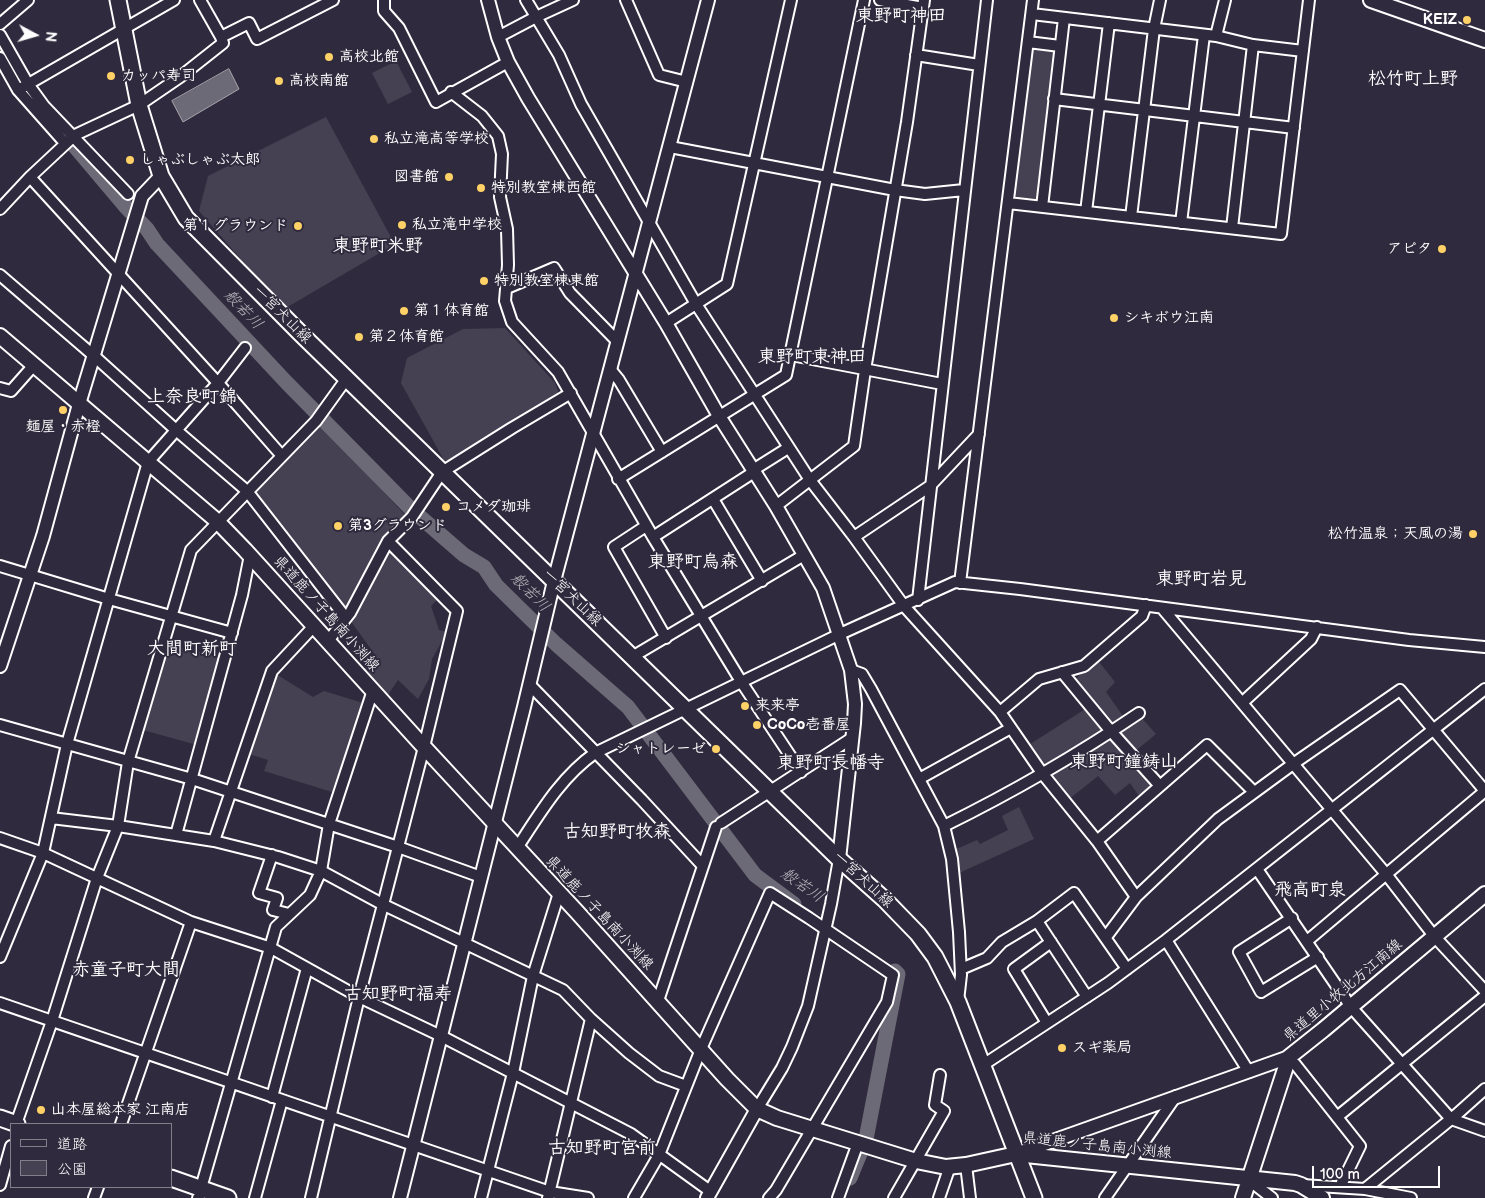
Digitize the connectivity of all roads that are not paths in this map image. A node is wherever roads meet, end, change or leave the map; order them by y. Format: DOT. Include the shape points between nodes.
graph roads {
  1 [pos="28,0"];
  2 [pos="118,0"];
  3 [pos="174,0"];
  4 [pos="200,0"];
  5 [pos="333,0"];
  6 [pos="384,0"];
  7 [pos="488,0"];
  8 [pos="526,0"];
  9 [pos="573,0"];
  10 [pos="626,0"];
  11 [pos="708,0"];
  12 [pos="790,0"];
  13 [pos="864,0"];
  14 [pos="880,0"];
  15 [pos="987,0"];
  16 [pos="1033,0"];
  17 [pos="1160,0"];
  18 [pos="1225,0"];
  19 [pos="1309,0"];
  20 [pos="1371,0"];
  21 [pos="924,4"];
  22 [pos="1032,14"];
  23 [pos="536,16"];
  24 [pos="1064,18"];
  25 [pos="1109,23"];
  26 [pos="0,24"];
  27 [pos="1154,29"];
  28 [pos="124,30"];
  29 [pos="1204,35"];
  30 [pos="0,36"];
  31 [pos="1216,36"];
  32 [pos="221,37"];
  33 [pos="498,37"];
  34 [pos="1485,40"];
  35 [pos="1028,42"];
  36 [pos="1060,46"];
  37 [pos="1253,46"];
  38 [pos="1303,51"];
  39 [pos="916,55"];
  40 [pos="0,58"];
  41 [pos="508,62"];
  42 [pos="979,66"];
  43 [pos="687,82"];
  44 [pos="28,84"];
  45 [pos="18,90"];
  46 [pos="452,92"];
  47 [pos="1054,99"];
  48 [pos="1099,104"];
  49 [pos="139,105"];
  50 [pos="1144,110"];
  51 [pos="1194,116"];
  52 [pos="1244,122"];
  53 [pos="1294,128"];
  54 [pos="69,140"];
  55 [pos="670,147"];
  56 [pos="754,162"];
  57 [pos="161,176"];
  58 [pos="30,177"];
  59 [pos="828,177"];
  60 [pos="895,190"];
  61 [pos="964,190"];
  62 [pos="128,194"];
  63 [pos="1008,203"];
  64 [pos="1042,207"];
  65 [pos="0,209"];
  66 [pos="1086,212"];
  67 [pos="1131,217"];
  68 [pos="649,221"];
  69 [pos="1181,222"];
  70 [pos="1232,228"];
  71 [pos="635,273"];
  72 [pos="118,274"];
  73 [pos="0,275"];
  74 [pos="507,288"];
  75 [pos="696,304"];
  76 [pos="666,323"];
  77 [pos="0,336"];
  78 [pos="617,341"];
  79 [pos="245,348"];
  80 [pos="94,355"];
  81 [pos="791,355"];
  82 [pos="34,365"];
  83 [pos="610,369"];
  84 [pos="865,370"];
  85 [pos="346,378"];
  86 [pos="218,383"];
  87 [pos="942,384"];
  88 [pos="0,388"];
  89 [pos="571,393"];
  90 [pos="754,394"];
  91 [pos="79,404"];
  92 [pos="719,416"];
  93 [pos="176,430"];
  94 [pos="593,434"];
  95 [pos="979,434"];
  96 [pos="788,448"];
  97 [pos="662,452"];
  98 [pos="282,456"];
  99 [pos="148,462"];
  100 [pos="754,471"];
  101 [pos="442,472"];
  102 [pos="618,478"];
  103 [pos="810,480"];
  104 [pos="930,486"];
  105 [pos="247,491"];
  106 [pos="713,500"];
  107 [pos="776,506"];
  108 [pos="217,521"];
  109 [pos="646,526"];
  110 [pos="653,537"];
  111 [pos="854,537"];
  112 [pos="388,541"];
  113 [pos="250,555"];
  114 [pos="804,556"];
  115 [pos="0,566"];
  116 [pos="32,574"];
  117 [pos="554,580"];
  118 [pos="762,581"];
  119 [pos="960,583"];
  120 [pos="108,599"];
  121 [pos="918,600"];
  122 [pos="904,606"];
  123 [pos="1146,606"];
  124 [pos="1162,608"];
  125 [pos="171,616"];
  126 [pos="701,617"];
  127 [pos="346,618"];
  128 [pos="314,626"];
  129 [pos="1317,627"];
  130 [pos="232,633"];
  131 [pos="840,634"];
  132 [pos="666,638"];
  133 [pos="328,641"];
  134 [pos="1485,647"];
  135 [pos="632,657"];
  136 [pos="1,658"];
  137 [pos="852,670"];
  138 [pos="1062,672"];
  139 [pos="742,683"];
  140 [pos="529,684"];
  141 [pos="372,690"];
  142 [pos="1485,690"];
  143 [pos="1242,704"];
  144 [pos="686,709"];
  145 [pos="1000,712"];
  146 [pos="1138,713"];
  147 [pos="0,725"];
  148 [pos="1011,728"];
  149 [pos="1434,729"];
  150 [pos="1111,732"];
  151 [pos="852,738"];
  152 [pos="67,744"];
  153 [pos="424,747"];
  154 [pos="595,753"];
  155 [pos="128,762"];
  156 [pos="1293,764"];
  157 [pos="801,772"];
  158 [pos="1042,773"];
  159 [pos="192,779"];
  160 [pos="919,779"];
  161 [pos="1160,786"];
  162 [pos="1485,791"];
  163 [pos="230,792"];
  164 [pos="771,792"];
  165 [pos="1254,792"];
  166 [pos="1331,809"];
  167 [pos="51,818"];
  168 [pos="494,822"];
  169 [pos="329,824"];
  170 [pos="118,826"];
  171 [pos="944,826"];
  172 [pos="176,835"];
  173 [pos="0,838"];
  174 [pos="214,841"];
  175 [pos="1097,841"];
  176 [pos="398,847"];
  177 [pos="517,848"];
  178 [pos="43,853"];
  179 [pos="272,855"];
  180 [pos="839,859"];
  181 [pos="703,866"];
  182 [pos="1257,869"];
  183 [pos="321,871"];
  184 [pos="1386,874"];
  185 [pos="481,877"];
  186 [pos="98,878"];
  187 [pos="559,892"];
  188 [pos="1485,894"];
  189 [pos="1136,897"];
  190 [pos="384,905"];
  191 [pos="289,914"];
  192 [pos="1292,918"];
  193 [pos="1037,921"];
  194 [pos="191,922"];
  195 [pos="825,929"];
  196 [pos="1434,936"];
  197 [pos="1106,937"];
  198 [pos="1166,940"];
  199 [pos="464,942"];
  200 [pos="1051,942"];
  201 [pos="1307,942"];
  202 [pos="271,948"];
  203 [pos="0,957"];
  204 [pos="1318,957"];
  205 [pos="307,968"];
  206 [pos="961,968"];
  207 [pos="1127,969"];
  208 [pos="533,976"];
  209 [pos="1485,991"];
  210 [pos="1485,996"];
  211 [pos="359,997"];
  212 [pos="1087,997"];
  213 [pos="658,1001"];
  214 [pos="958,1002"];
  215 [pos="0,1003"];
  216 [pos="1352,1007"];
  217 [pos="592,1019"];
  218 [pos="52,1021"];
  219 [pos="1047,1023"];
  220 [pos="441,1036"];
  221 [pos="701,1049"];
  222 [pos="145,1054"];
  223 [pos="1288,1058"];
  224 [pos="1401,1063"];
  225 [pos="983,1065"];
  226 [pos="1249,1072"];
  227 [pos="513,1073"];
  228 [pos="940,1075"];
  229 [pos="231,1082"];
  230 [pos="686,1086"];
  231 [pos="1485,1089"];
  232 [pos="1176,1096"];
  233 [pos="277,1099"];
  234 [pos="571,1103"];
  235 [pos="757,1109"];
  236 [pos="332,1117"];
  237 [pos="1337,1117"];
  238 [pos="0,1118"];
  239 [pos="1451,1119"];
  240 [pos="14,1123"];
  241 [pos="17,1123"];
  242 [pos="121,1123"];
  243 [pos="811,1128"];
  244 [pos="1485,1131"];
  245 [pos="858,1143"];
  246 [pos="414,1145"];
  247 [pos="10,1150"];
  248 [pos="1016,1154"];
  249 [pos="659,1155"];
  250 [pos="916,1161"];
  251 [pos="966,1165"];
  252 [pos="1128,1165"];
  253 [pos="950,1166"];
  254 [pos="488,1171"];
  255 [pos="172,1179"];
  256 [pos="1249,1179"];
  257 [pos="1301,1185"];
  258 [pos="0,1186"];
  259 [pos="1340,1186"];
  260 [pos="172,1188"];
  261 [pos="1365,1189"];
  262 [pos="200,1195"];
  263 [pos="549,1195"];
  264 [pos="709,1196"];
  265 [pos="228,1198"];
  266 [pos="255,1198"];
  267 [pos="311,1198"];
  268 [pos="400,1198"];
  269 [pos="481,1198"];
  270 [pos="588,1198"];
  271 [pos="634,1198"];
  272 [pos="769,1198"];
  273 [pos="838,1198"];
  274 [pos="894,1198"];
  275 [pos="939,1198"];
  276 [pos="970,1198"];
  277 [pos="1034,1198"];
  278 [pos="1105,1198"];
  279 [pos="1243,1198"];
  280 [pos="1272,1198"];
  281 [pos="1322,1198"];
  282 [pos="1411,1198"];
  1 -- 26 [label="street"];
  2 -- 28 [label="main road, 一宮犬山線"];
  3 -- 28 [label="street"];
  4 -- 32 [label="street"];
  5 -- 32 [label="street" via="257,40 248,23"];
  6 -- 46 [label="street" via="384,11 400,28 436,102"];
  7 -- 33 [label="street"];
  8 -- 23 [label="street"];
  9 -- 23 [label="street"];
  10 -- 43 [label="street" via="659,75"];
  11 -- 43 [label="street"];
  12 -- 56 [label="street"];
  13 -- 59 [label="street"];
  14 -- 21 [label="street"];
  15 -- 42 [label="street"];
  16 -- 22 [label="street"];
  17 -- 27 [label="street"];
  18 -- 31 [label="street"];
  19 -- 38 [label="street"];
  20 -- 34 [label="main road"];
  21 -- 39 [label="street"];
  22 -- 24 [label="street"];
  22 -- 35 [label="street"];
  23 -- 33 [label="street"];
  23 -- 68 [label="street" via="559,55 581,104"];
  24 -- 25 [label="street"];
  24 -- 36 [label="street"];
  25 -- 27 [label="street"];
  25 -- 48 [label="street"];
  27 -- 29 [label="street"];
  27 -- 50 [label="street"];
  28 -- 44 [label="street"];
  28 -- 49 [label="main road, 一宮犬山線"];
  29 -- 31 [label="street"];
  29 -- 51 [label="street"];
  30 -- 44 [label="street"];
  31 -- 37 [label="street"];
  32 -- 49 [label="street" via="223,43"];
  33 -- 41 [label="street"];
  35 -- 36 [label="street"];
  35 -- 63 [label="street"];
  36 -- 47 [label="street"];
  37 -- 38 [label="street"];
  37 -- 52 [label="street"];
  38 -- 53 [label="street"];
  39 -- 42 [label="street"];
  39 -- 60 [label="street"];
  40 -- 45 [label="street"];
  41 -- 46 [label="street"];
  41 -- 71 [label="street"];
  42 -- 61 [label="street"];
  43 -- 55 [label="street"];
  44 -- 45 [label="street"];
  44 -- 54 [label="street"];
  45 -- 54 [label="street"];
  46 -- 74 [label="street" via="482,116 498,136 502,154 500,197 507,229"];
  47 -- 48 [label="street"];
  47 -- 64 [label="street"];
  48 -- 50 [label="street"];
  48 -- 66 [label="street"];
  49 -- 54 [label="street"];
  49 -- 57 [label="main road, 一宮犬山線"];
  50 -- 51 [label="street"];
  50 -- 67 [label="street"];
  51 -- 52 [label="street"];
  51 -- 69 [label="street"];
  52 -- 53 [label="street"];
  52 -- 70 [label="street"];
  53 -- 70 [label="street" via="1281,234"];
  54 -- 58 [label="street"];
  54 -- 62 [label="street"];
  55 -- 56 [label="street"];
  55 -- 68 [label="street"];
  56 -- 59 [label="street"];
  56 -- 75 [label="street" via="727,284"];
  57 -- 72 [label="street" via="142,196"];
  57 -- 85 [label="main road, 一宮犬山線" via="186,218"];
  58 -- 65 [label="street"];
  58 -- 72 [label="street"];
  59 -- 60 [label="street"];
  59 -- 81 [label="street"];
  60 -- 61 [label="street" via="925,194"];
  60 -- 84 [label="street"];
  61 -- 87 [label="street"];
  63 -- 64 [label="street"];
  63 -- 95 [label="street"];
  64 -- 66 [label="street"];
  66 -- 67 [label="street"];
  67 -- 69 [label="street"];
  68 -- 71 [label="street"];
  68 -- 75 [label="street"];
  69 -- 70 [label="street"];
  71 -- 76 [label="street"];
  71 -- 78 [label="street"];
  72 -- 80 [label="street"];
  72 -- 86 [label="street"];
  73 -- 80 [label="street"];
  74 -- 78 [label="street" via="554,268 570,293"];
  74 -- 89 [label="street" via="505,301 512,322 558,372"];
  75 -- 76 [label="street"];
  75 -- 90 [label="street"];
  76 -- 92 [label="street"];
  77 -- 82 [label="main road, 県道鹿ノ子島南小渕線"];
  78 -- 83 [label="street"];
  79 -- 86 [label="street"];
  80 -- 91 [label="street"];
  80 -- 93 [label="street"];
  81 -- 84 [label="street"];
  81 -- 90 [label="street" via="786,375"];
  82 -- 88 [label="street" via="11,390"];
  82 -- 91 [label="main road, 県道鹿ノ子島南小渕線"];
  83 -- 94 [label="street"];
  83 -- 97 [label="street"];
  84 -- 87 [label="street"];
  84 -- 103 [label="street" via="854,446"];
  85 -- 98 [label="street" via="319,418"];
  85 -- 101 [label="main road, 一宮犬山線"];
  86 -- 93 [label="street"];
  86 -- 98 [label="street"];
  87 -- 104 [label="street"];
  89 -- 94 [label="street"];
  89 -- 101 [label="street"];
  90 -- 92 [label="street"];
  90 -- 96 [label="street"];
  91 -- 99 [label="main road, 県道鹿ノ子島南小渕線"];
  91 -- 116 [label="street"];
  92 -- 97 [label="street"];
  92 -- 100 [label="street"];
  93 -- 99 [label="street"];
  93 -- 105 [label="street"];
  94 -- 102 [label="street"];
  94 -- 117 [label="street"];
  95 -- 104 [label="street"];
  95 -- 119 [label="street"];
  96 -- 100 [label="street"];
  96 -- 103 [label="street"];
  97 -- 102 [label="street"];
  98 -- 105 [label="street"];
  99 -- 108 [label="main road, 県道鹿ノ子島南小渕線"];
  99 -- 120 [label="street"];
  100 -- 106 [label="street"];
  100 -- 107 [label="street"];
  101 -- 112 [label="street" via="412,517"];
  101 -- 117 [label="main road, 一宮犬山線"];
  102 -- 109 [label="street"];
  103 -- 107 [label="street"];
  103 -- 111 [label="street"];
  104 -- 111 [label="street"];
  104 -- 121 [label="street"];
  105 -- 108 [label="street"];
  105 -- 127 [label="street"];
  106 -- 110 [label="street"];
  106 -- 118 [label="street"];
  107 -- 114 [label="street"];
  108 -- 113 [label="main road, 県道鹿ノ子島南小渕線"];
  108 -- 125 [label="street" via="191,550"];
  109 -- 110 [label="street"];
  109 -- 132 [label="street" via="614,547"];
  110 -- 126 [label="street"];
  111 -- 122 [label="street"];
  112 -- 127 [label="street"];
  112 -- 153 [label="street" via="457,610"];
  113 -- 128 [label="main road, 県道鹿ノ子島南小渕線"];
  113 -- 130 [label="street"];
  114 -- 118 [label="street"];
  114 -- 131 [label="street" via="823,588"];
  115 -- 116 [label="street"];
  116 -- 120 [label="street"];
  116 -- 136 [label="street"];
  117 -- 135 [label="main road, 一宮犬山線"];
  117 -- 140 [label="street"];
  118 -- 126 [label="street"];
  119 -- 121 [label="street" via="955,582"];
  119 -- 123 [label="street"];
  120 -- 125 [label="street"];
  120 -- 152 [label="street"];
  121 -- 122 [label="street"];
  122 -- 131 [label="street"];
  122 -- 145 [label="street"];
  123 -- 124 [label="street"];
  123 -- 138 [label="street" via="1142,616 1084,666"];
  124 -- 129 [label="street"];
  124 -- 143 [label="street"];
  125 -- 130 [label="street"];
  125 -- 155 [label="street"];
  126 -- 132 [label="street"];
  126 -- 139 [label="street"];
  127 -- 133 [label="street"];
  128 -- 133 [label="main road, 県道鹿ノ子島南小渕線"];
  128 -- 163 [label="street" via="272,671"];
  129 -- 134 [label="street"];
  129 -- 143 [label="street" via="1311,639"];
  130 -- 159 [label="street"];
  131 -- 137 [label="street"];
  131 -- 139 [label="street"];
  132 -- 135 [label="street"];
  133 -- 141 [label="main road, 県道鹿ノ子島南小渕線"];
  135 -- 144 [label="main road, 一宮犬山線"];
  137 -- 151 [label="street"];
  137 -- 160 [label="street" via="862,674"];
  138 -- 145 [label="street" via="1039,679"];
  138 -- 150 [label="street"];
  139 -- 144 [label="street"];
  139 -- 157 [label="street"];
  140 -- 154 [label="street"];
  140 -- 168 [label="street"];
  141 -- 153 [label="main road, 県道鹿ノ子島南小渕線"];
  141 -- 169 [label="street"];
  142 -- 149 [label="street"];
  143 -- 156 [label="street"];
  144 -- 154 [label="street"];
  144 -- 164 [label="main road, 一宮犬山線"];
  145 -- 148 [label="street"];
  146 -- 150 [label="street"];
  147 -- 152 [label="street"];
  148 -- 158 [label="street"];
  148 -- 160 [label="street"];
  149 -- 156 [label="street" via="1400,690"];
  149 -- 162 [label="street"];
  149 -- 166 [label="street"];
  150 -- 158 [label="street"];
  150 -- 161 [label="street"];
  151 -- 157 [label="street"];
  151 -- 180 [label="street"];
  152 -- 155 [label="street"];
  152 -- 167 [label="street"];
  153 -- 168 [label="main road, 県道鹿ノ子島南小渕線"];
  153 -- 176 [label="street"];
  154 -- 177 [label="street" via="556,789"];
  154 -- 181 [label="street"];
  155 -- 159 [label="street"];
  155 -- 170 [label="street"];
  156 -- 165 [label="street"];
  156 -- 166 [label="street"];
  157 -- 164 [label="street"];
  158 -- 171 [label="street"];
  158 -- 175 [label="street"];
  159 -- 163 [label="street"];
  159 -- 172 [label="street"];
  160 -- 171 [label="street"];
  161 -- 165 [label="street" via="1207,745"];
  161 -- 175 [label="street"];
  162 -- 184 [label="street"];
  163 -- 169 [label="street"];
  163 -- 174 [label="street"];
  164 -- 180 [label="main road, 一宮犬山線"];
  164 -- 181 [label="street" via="718,825"];
  165 -- 189 [label="street" via="1218,819"];
  166 -- 182 [label="street"];
  166 -- 184 [label="street"];
  167 -- 170 [label="street"];
  167 -- 178 [label="street"];
  168 -- 177 [label="main road, 県道鹿ノ子島南小渕線"];
  168 -- 185 [label="street"];
  169 -- 176 [label="street"];
  169 -- 183 [label="street"];
  170 -- 172 [label="street"];
  170 -- 186 [label="street"];
  171 -- 206 [label="street" via="952,859"];
  172 -- 174 [label="street"];
  173 -- 178 [label="street"];
  174 -- 179 [label="street"];
  175 -- 189 [label="street"];
  176 -- 185 [label="street"];
  176 -- 190 [label="street"];
  177 -- 187 [label="main road, 県道鹿ノ子島南小渕線"];
  178 -- 186 [label="street"];
  178 -- 203 [label="street"];
  179 -- 183 [label="street"];
  179 -- 191 [label="street" via="259,893 277,898 273,910"];
  180 -- 195 [label="street"];
  180 -- 214 [label="main road, 一宮犬山線" via="918,934"];
  181 -- 213 [label="street"];
  182 -- 192 [label="street"];
  182 -- 198 [label="street"];
  183 -- 190 [label="street"];
  183 -- 191 [label="street" via="310,895"];
  184 -- 196 [label="street"];
  184 -- 201 [label="street"];
  185 -- 199 [label="street"];
  186 -- 194 [label="street"];
  186 -- 218 [label="street"];
  187 -- 208 [label="street"];
  187 -- 213 [label="main road, 県道鹿ノ子島南小渕線"];
  188 -- 196 [label="main road, 県道里小牧北方江南線"];
  189 -- 197 [label="street"];
  190 -- 199 [label="street"];
  190 -- 211 [label="street"];
  191 -- 202 [label="street" via="276,927"];
  192 -- 201 [label="street"];
  192 -- 204 [label="street" via="1239,952 1262,992"];
  193 -- 197 [label="street" via="1074,893"];
  193 -- 200 [label="street"];
  193 -- 206 [label="street" via="1002,942 987,958"];
  194 -- 202 [label="street"];
  194 -- 222 [label="street"];
  195 -- 221 [label="street" via="770,893"];
  195 -- 235 [label="street" via="808,1006 785,1062"];
  195 -- 243 [label="street" via="893,975 887,1002"];
  196 -- 209 [label="street"];
  196 -- 216 [label="main road, 県道里小牧北方江南線"];
  197 -- 207 [label="street"];
  198 -- 207 [label="street"];
  198 -- 226 [label="street"];
  199 -- 208 [label="street"];
  199 -- 220 [label="street"];
  200 -- 212 [label="street"];
  200 -- 219 [label="street" via="1014,969"];
  201 -- 204 [label="street"];
  202 -- 205 [label="street"];
  202 -- 229 [label="street"];
  204 -- 216 [label="street"];
  205 -- 211 [label="street"];
  205 -- 233 [label="street"];
  206 -- 214 [label="street"];
  207 -- 212 [label="street"];
  208 -- 217 [label="street" via="563,990"];
  208 -- 227 [label="street"];
  210 -- 224 [label="street"];
  211 -- 220 [label="street"];
  211 -- 236 [label="street"];
  212 -- 219 [label="street"];
  213 -- 221 [label="main road, 県道鹿ノ子島南小渕線"];
  214 -- 225 [label="main road, 一宮犬山線"];
  215 -- 218 [label="street"];
  216 -- 223 [label="main road, 県道里小牧北方江南線"];
  216 -- 224 [label="street"];
  217 -- 230 [label="street" via="659,1076"];
  217 -- 234 [label="street"];
  218 -- 222 [label="street"];
  218 -- 241 [label="street"];
  219 -- 225 [label="street"];
  220 -- 227 [label="street"];
  220 -- 246 [label="street"];
  221 -- 230 [label="street"];
  221 -- 235 [label="main road, 県道鹿ノ子島南小渕線"];
  222 -- 229 [label="street"];
  222 -- 242 [label="street"];
  223 -- 226 [label="street"];
  223 -- 237 [label="street"];
  223 -- 256 [label="main road, 県道里小牧北方江南線"];
  224 -- 237 [label="street"];
  224 -- 239 [label="street"];
  225 -- 248 [label="main road, 一宮犬山線"];
  226 -- 232 [label="street"];
  227 -- 234 [label="street"];
  227 -- 254 [label="street"];
  228 -- 250 [label="street" via="935,1105 944,1111"];
  229 -- 233 [label="street"];
  229 -- 262 [label="street"];
  230 -- 249 [label="street"];
  231 -- 239 [label="street"];
  232 -- 248 [label="street"];
  232 -- 252 [label="street"];
  233 -- 236 [label="street"];
  233 -- 266 [label="street"];
  234 -- 249 [label="street" via="631,1134"];
  234 -- 263 [label="street"];
  235 -- 243 [label="main road, 県道鹿ノ子島南小渕線"];
  235 -- 264 [label="street"];
  236 -- 246 [label="street"];
  236 -- 267 [label="street"];
  237 -- 259 [label="street" via="1360,1146"];
  238 -- 240 [label="main road"];
  239 -- 244 [label="street"];
  239 -- 261 [label="street"];
  243 -- 245 [label="main road, 県道鹿ノ子島南小渕線"];
  243 -- 272 [label="street"];
  245 -- 250 [label="main road, 県道鹿ノ子島南小渕線"];
  245 -- 273 [label="street"];
  246 -- 254 [label="street"];
  246 -- 268 [label="street"];
  247 -- 258 [label="street"];
  248 -- 251 [label="main road, 県道鹿ノ子島南小渕線"];
  248 -- 252 [label="main road, 県道鹿ノ子島南小渕線"];
  248 -- 277 [label="main road, 一宮犬山線"];
  249 -- 264 [label="street"];
  249 -- 271 [label="street"];
  250 -- 253 [label="main road, 県道鹿ノ子島南小渕線"];
  250 -- 274 [label="street"];
  251 -- 253 [label="main road, 県道鹿ノ子島南小渕線"];
  251 -- 276 [label="street"];
  252 -- 256 [label="main road, 県道鹿ノ子島南小渕線"];
  252 -- 278 [label="street"];
  253 -- 275 [label="street"];
  254 -- 263 [label="street"];
  254 -- 269 [label="street"];
  255 -- 262 [label="main road"];
  256 -- 257 [label="main road, 県道鹿ノ子島南小渕線"];
  256 -- 279 [label="main road, 県道里小牧北方江南線"];
  256 -- 280 [label="street"];
  257 -- 259 [label="street"];
  257 -- 281 [label="main road, 県道鹿ノ子島南小渕線"];
  259 -- 261 [label="street"];
  260 -- 262 [label="main road"];
  261 -- 282 [label="street"];
  262 -- 265 [label="main road"];
  263 -- 270 [label="street"];
}
